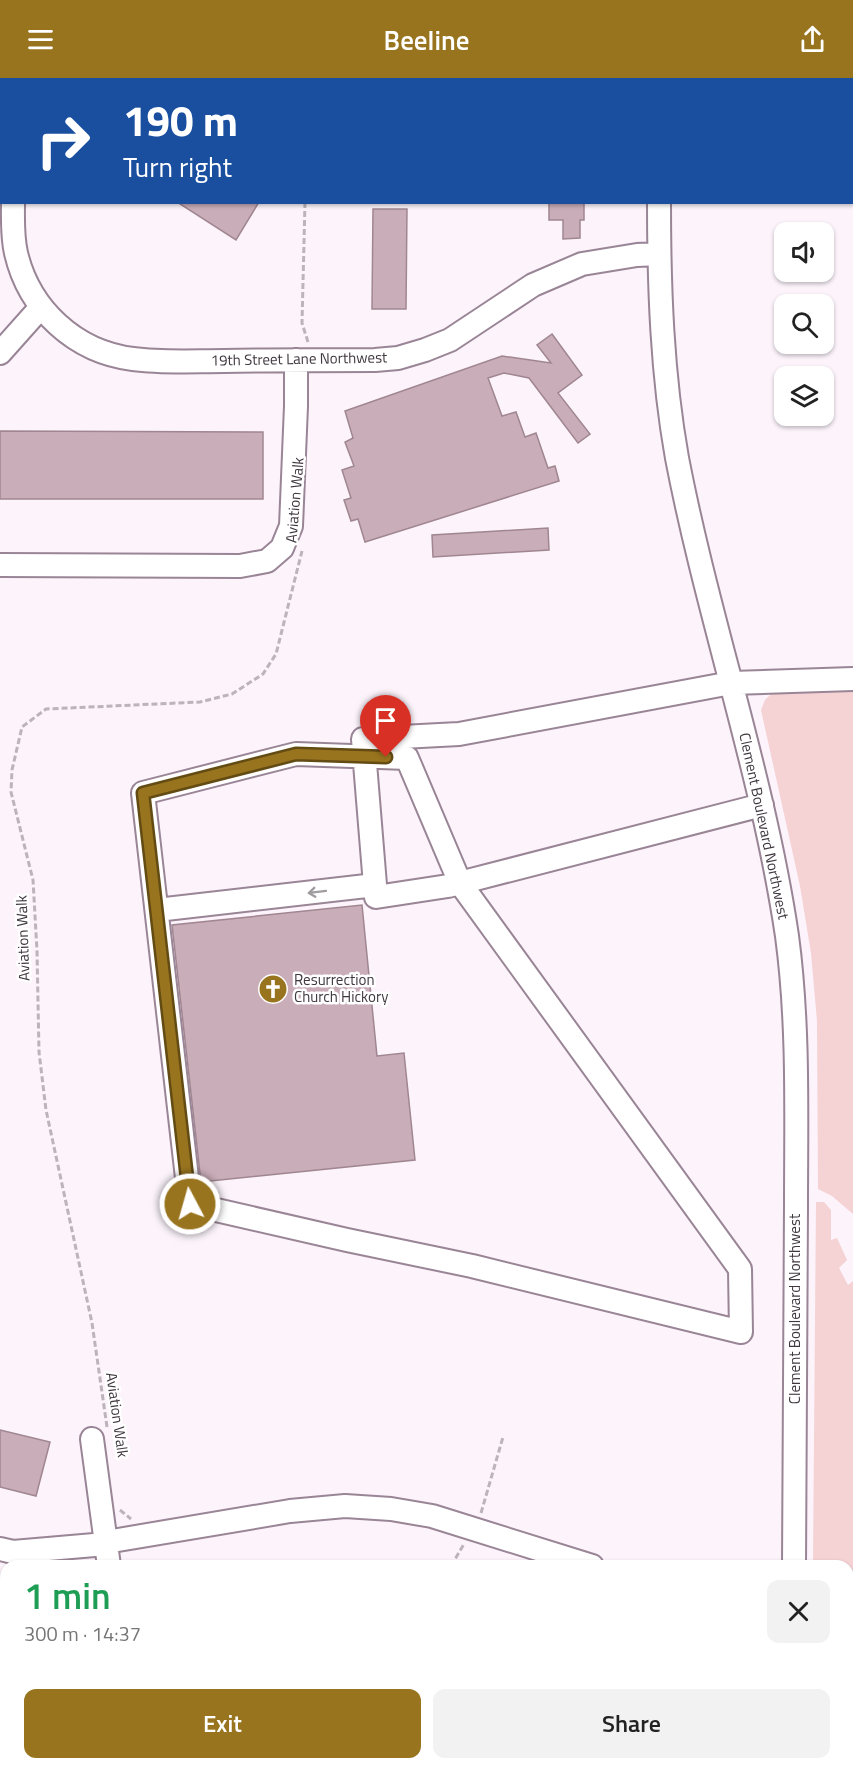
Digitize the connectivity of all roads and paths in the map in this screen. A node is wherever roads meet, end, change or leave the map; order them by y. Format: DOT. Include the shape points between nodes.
graph roads {
  1 [pos="13,204"];
  2 [pos="305,204"];
  3 [pos="659,204"];
  4 [pos="660,255"];
  5 [pos="41,307"];
  6 [pos="0,353"];
  7 [pos="305,360"];
  8 [pos="304,542"];
  9 [pos="0,565"];
  10 [pos="853,679"];
  11 [pos="732,683"];
  12 [pos="364,756"];
  13 [pos="762,805"];
  14 [pos="460,883"];
  15 [pos="375,885"];
  16 [pos="157,910"];
  17 [pos="99,1433"];
  18 [pos="503,1437"];
  19 [pos="118,1508"];
  20 [pos="480,1516"];
  21 [pos="139,1520"];
  22 [pos="467,1541"];
  23 [pos="0,1549"];
  24 [pos="107,1551"];
  25 [pos="528,1556"];
  26 [pos="455,1560"];
  27 [pos="554,1560"];
  28 [pos="794,1560"];
  1 -- 5 [label="street, 19th Street Lane Northwest" via="16,252 24,277"];
  2 -- 7 [label="path"];
  3 -- 4 [label="street, Clement Boulevard Northwest"];
  4 -- 7 [label="street, 19th Street Lane Northwest" via="582,264 533,285 450,340 398,358"];
  4 -- 11 [label="street, Clement Boulevard Northwest" via="664,353 677,457 709,602"];
  5 -- 6 [label="street"];
  5 -- 7 [label="street, 19th Street Lane Northwest" via="71,336 132,359"];
  7 -- 9 [label="street" via="296,406 291,526 282,548 267,561 240,566"];
  8 -- 17 [label="path, Aviation Walk" via="276,654 263,674 232,694 200,702 46,709 22,727 12,770 11,792 33,880 39,1052 46,1110 92,1323"];
  10 -- 11 [label="street"];
  11 -- 12 [label="street" via="459,734 363,739"];
  11 -- 13 [label="street, Clement Boulevard Northwest"];
  12 -- 14 [label="street" via="407,758"];
  12 -- 15 [label="street"];
  12 -- 16 [label="street" via="296,754 143,793"];
  13 -- 14 [label="street"];
  13 -- 28 [label="street, Clement Boulevard Northwest" via="777,875 794,1008"];
  14 -- 15 [label="street" via="376,897"];
  14 -- 16 [label="street" via="740,1269 741,1332 472,1266 190,1204"];
  15 -- 16 [label="street, one-way"];
  17 -- 24 [label="street"];
  18 -- 20 [label="path"];
  19 -- 21 [label="path" via="132,1520"];
  22 -- 26 [label="path"];
  23 -- 24 [label="street"];
  24 -- 25 [label="street" via="290,1511 345,1506 432,1516"];
  25 -- 27 [label="street"];
}
